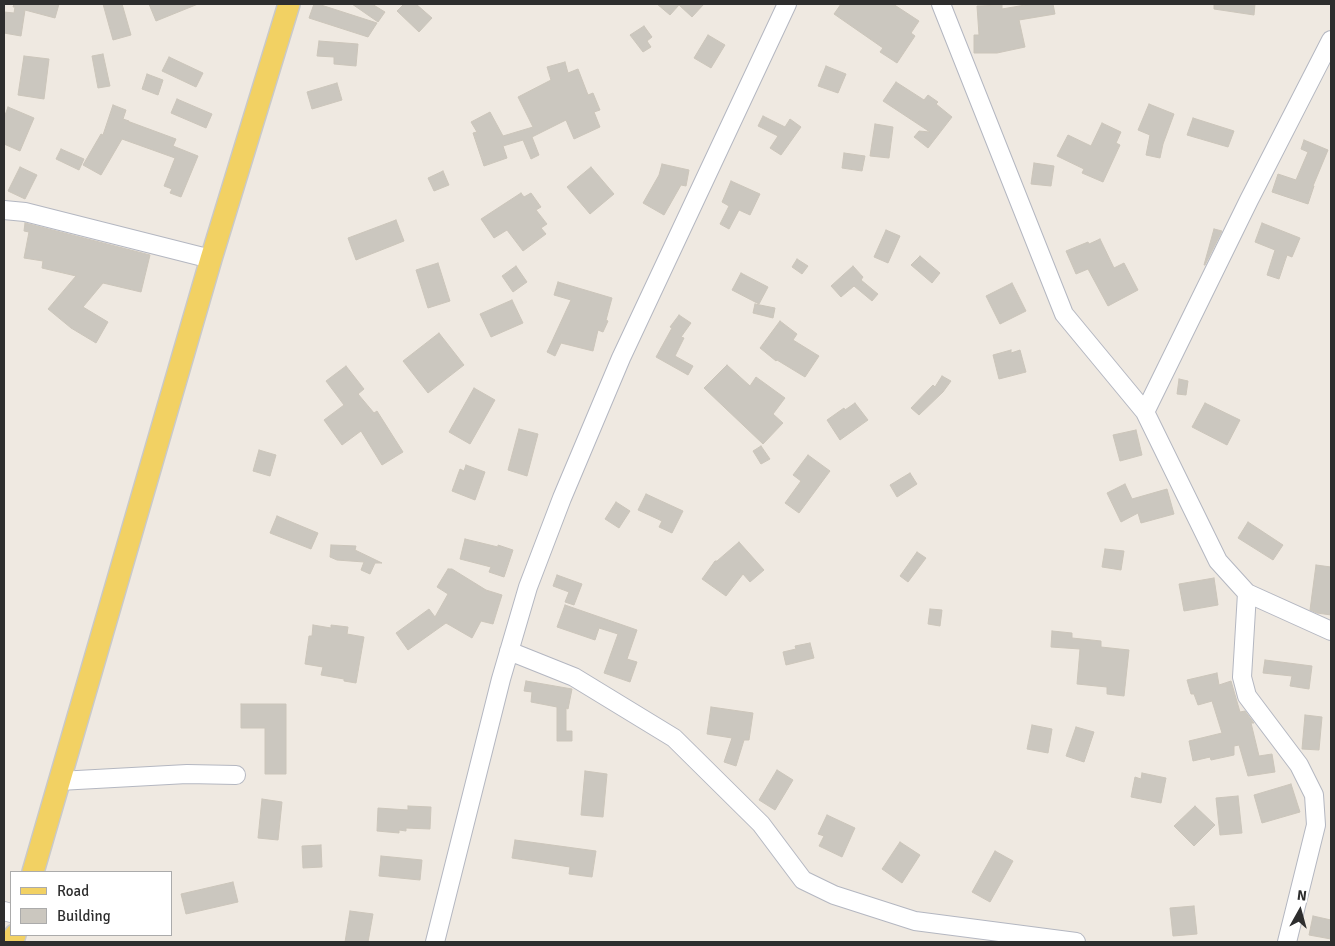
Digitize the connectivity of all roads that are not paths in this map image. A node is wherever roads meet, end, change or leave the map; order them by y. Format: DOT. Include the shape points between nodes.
graph roads {
  1 [pos="289,4"];
  2 [pos="787,4"];
  3 [pos="941,4"];
  4 [pos="1331,40"];
  5 [pos="4,210"];
  6 [pos="211,259"];
  7 [pos="1146,412"];
  8 [pos="1248,593"];
  9 [pos="1331,631"];
  10 [pos="509,651"];
  11 [pos="236,775"];
  12 [pos="60,781"];
  13 [pos="33,871"];
  14 [pos="435,942"];
  15 [pos="1076,942"];
  16 [pos="1287,942"];
  1 -- 6 [label="main road"];
  2 -- 10 [label="street" via="621,358 531,578"];
  3 -- 7 [label="street" via="1064,314"];
  4 -- 7 [label="street"];
  5 -- 6 [label="street" via="25,212"];
  6 -- 12 [label="main road"];
  7 -- 8 [label="street" via="1218,561"];
  8 -- 9 [label="street"];
  8 -- 16 [label="street" via="1242,676 1247,696 1299,765 1314,795 1316,825"];
  10 -- 14 [label="street"];
  10 -- 15 [label="street" via="574,677 674,738 761,824 803,880 834,895 915,921"];
  11 -- 12 [label="street" via="187,774"];
  12 -- 13 [label="main road"];
}
